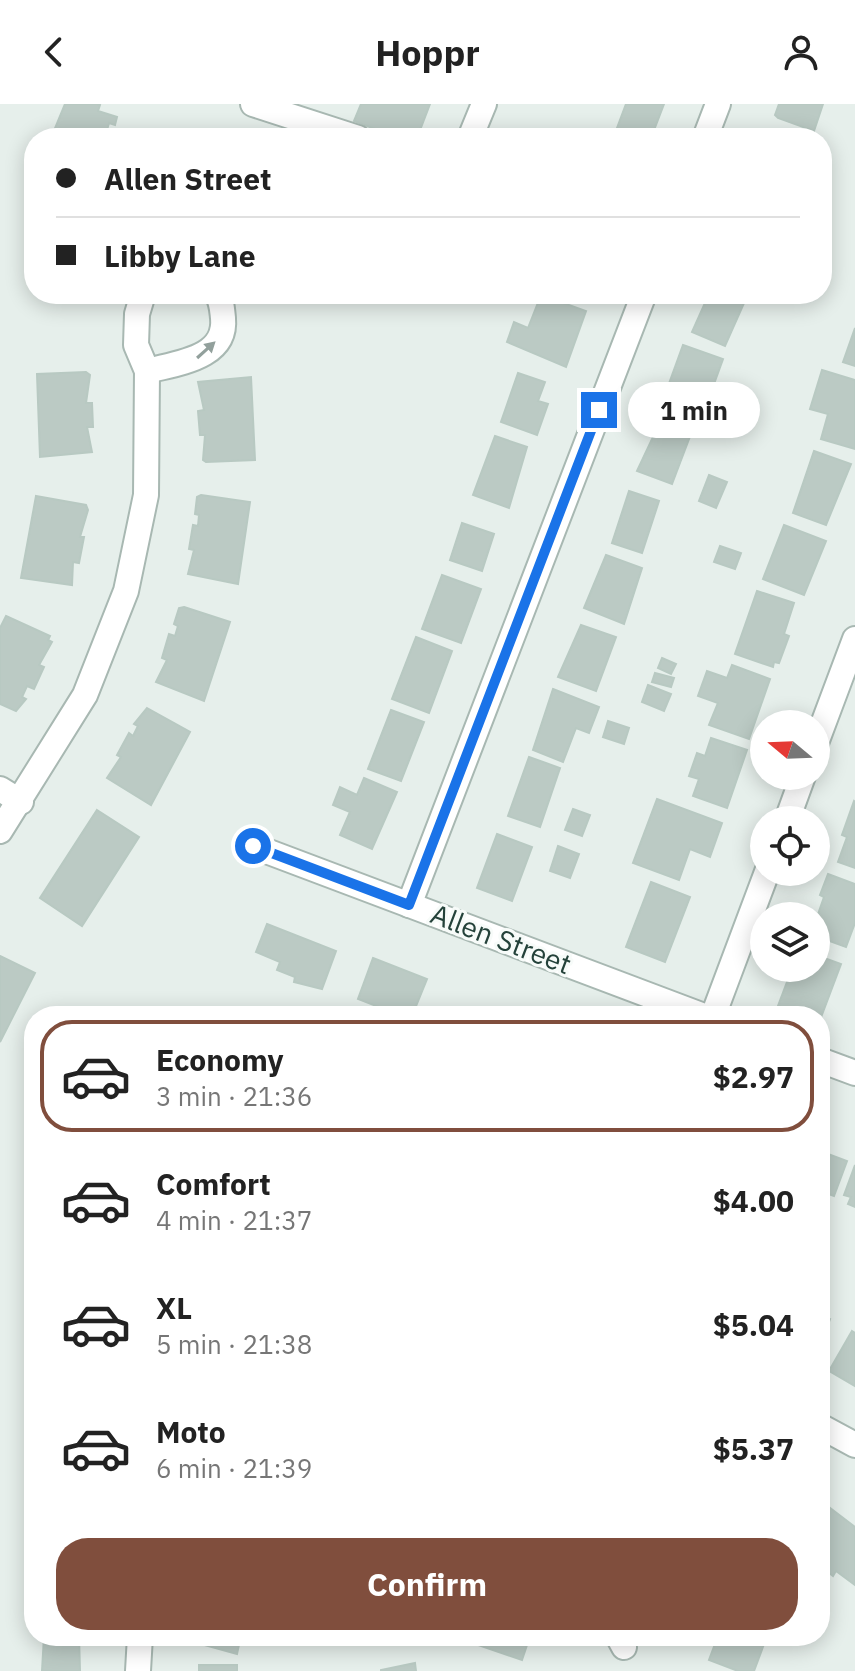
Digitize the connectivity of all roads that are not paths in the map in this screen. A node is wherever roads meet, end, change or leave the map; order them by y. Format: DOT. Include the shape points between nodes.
graph roads {
  1 [pos="253,104"];
  2 [pos="484,104"];
  3 [pos="718,104"];
  4 [pos="327,128"];
  5 [pos="474,128"];
  6 [pos="709,128"];
  7 [pos="140,304"];
  8 [pos="221,304"];
  9 [pos="640,304"];
  10 [pos="147,371"];
  11 [pos="855,639"];
  12 [pos="828,710"];
  13 [pos="0,789"];
  14 [pos="21,802"];
  15 [pos="0,831"];
  16 [pos="253,846"];
  17 [pos="762,886"];
  18 [pos="409,905"];
  19 [pos="677,1006"];
  20 [pos="717,1006"];
  21 [pos="830,1064"];
  22 [pos="855,1073"];
  23 [pos="830,1431"];
  24 [pos="855,1445"];
  25 [pos="139,1646"];
  26 [pos="138,1671"];
  1 -- 4 [label="street"];
  2 -- 5 [label="street"];
  3 -- 6 [label="street"];
  7 -- 10 [label="street" via="136,345"];
  10 -- 8 [label="street, one-way" via="209,352 224,328"];
  9 -- 18 [label="street"];
  10 -- 14 [label="street" via="146,495 126,591 85,695"];
  11 -- 12 [label="street"];
  13 -- 14 [label="street"];
  14 -- 15 [label="street"];
  16 -- 18 [label="street, Allen Street"];
  17 -- 20 [label="street"];
  18 -- 19 [label="street, Allen Street"];
  21 -- 22 [label="street"];
  23 -- 24 [label="street"];
  25 -- 26 [label="street"];
}
